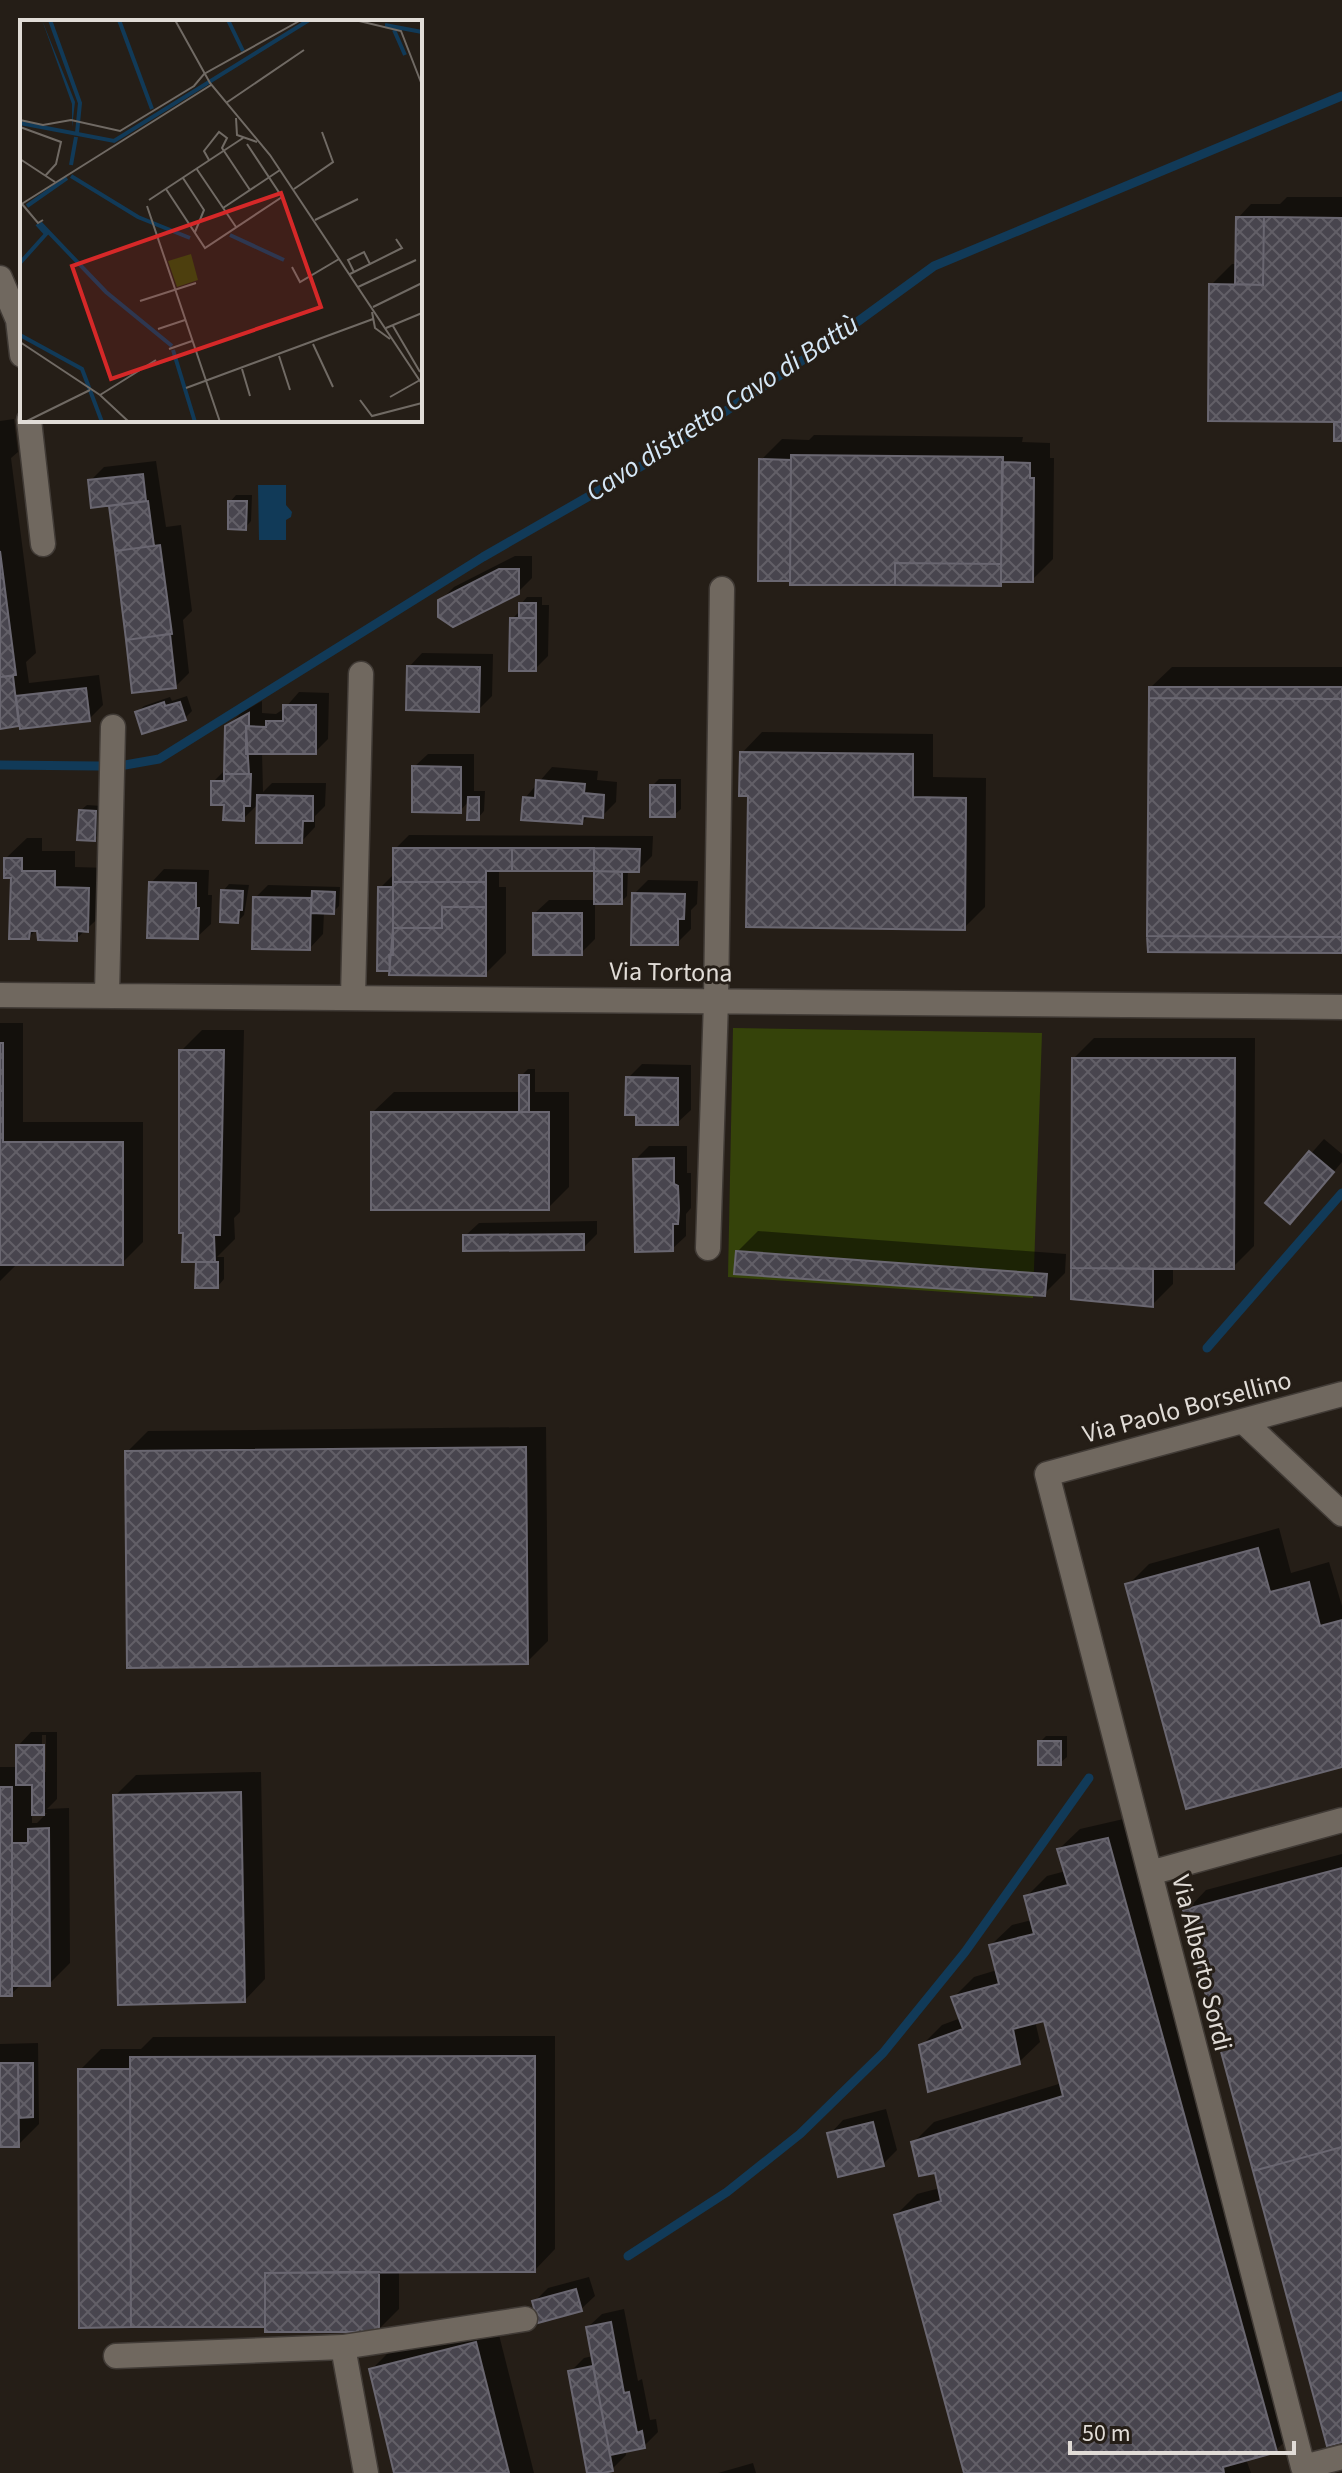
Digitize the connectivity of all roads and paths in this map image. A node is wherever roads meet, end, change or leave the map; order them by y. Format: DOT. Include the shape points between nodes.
graph roads {
  1 [pos="0,278"];
  2 [pos="20,338"];
  3 [pos="29,422"];
  4 [pos="43,544"];
  5 [pos="722,589"];
  6 [pos="361,674"];
  7 [pos="113,727"];
  8 [pos="0,995"];
  9 [pos="107,995"];
  10 [pos="353,997"];
  11 [pos="716,1001"];
  12 [pos="1342,1007"];
  13 [pos="708,1248"];
  14 [pos="1342,1394"];
  15 [pos="1243,1421"];
  16 [pos="1047,1474"];
  17 [pos="1342,1514"];
  18 [pos="1342,1820"];
  19 [pos="1150,1873"];
  20 [pos="525,2319"];
  21 [pos="343,2347"];
  22 [pos="116,2356"];
  23 [pos="1342,2457"];
  24 [pos="366,2473"];
  1 -- 2 [label="street"];
  3 -- 4 [label="street"];
  5 -- 11 [label="street"];
  6 -- 10 [label="street"];
  7 -- 9 [label="street"];
  8 -- 9 [label="street, Via Tortona"];
  9 -- 10 [label="street, Via Tortona"];
  10 -- 11 [label="street, Via Tortona"];
  11 -- 12 [label="street, Via Tortona"];
  11 -- 13 [label="street"];
  14 -- 15 [label="street, Via Paolo Borsellino"];
  15 -- 16 [label="street, Via Paolo Borsellino"];
  15 -- 17 [label="street"];
  16 -- 19 [label="street, Via Alberto Sordi"];
  18 -- 19 [label="street"];
  19 -- 23 [label="street, Via Alberto Sordi" via="1303,2467"];
  20 -- 21 [label="street"];
  21 -- 22 [label="street"];
  21 -- 24 [label="street"];
}
